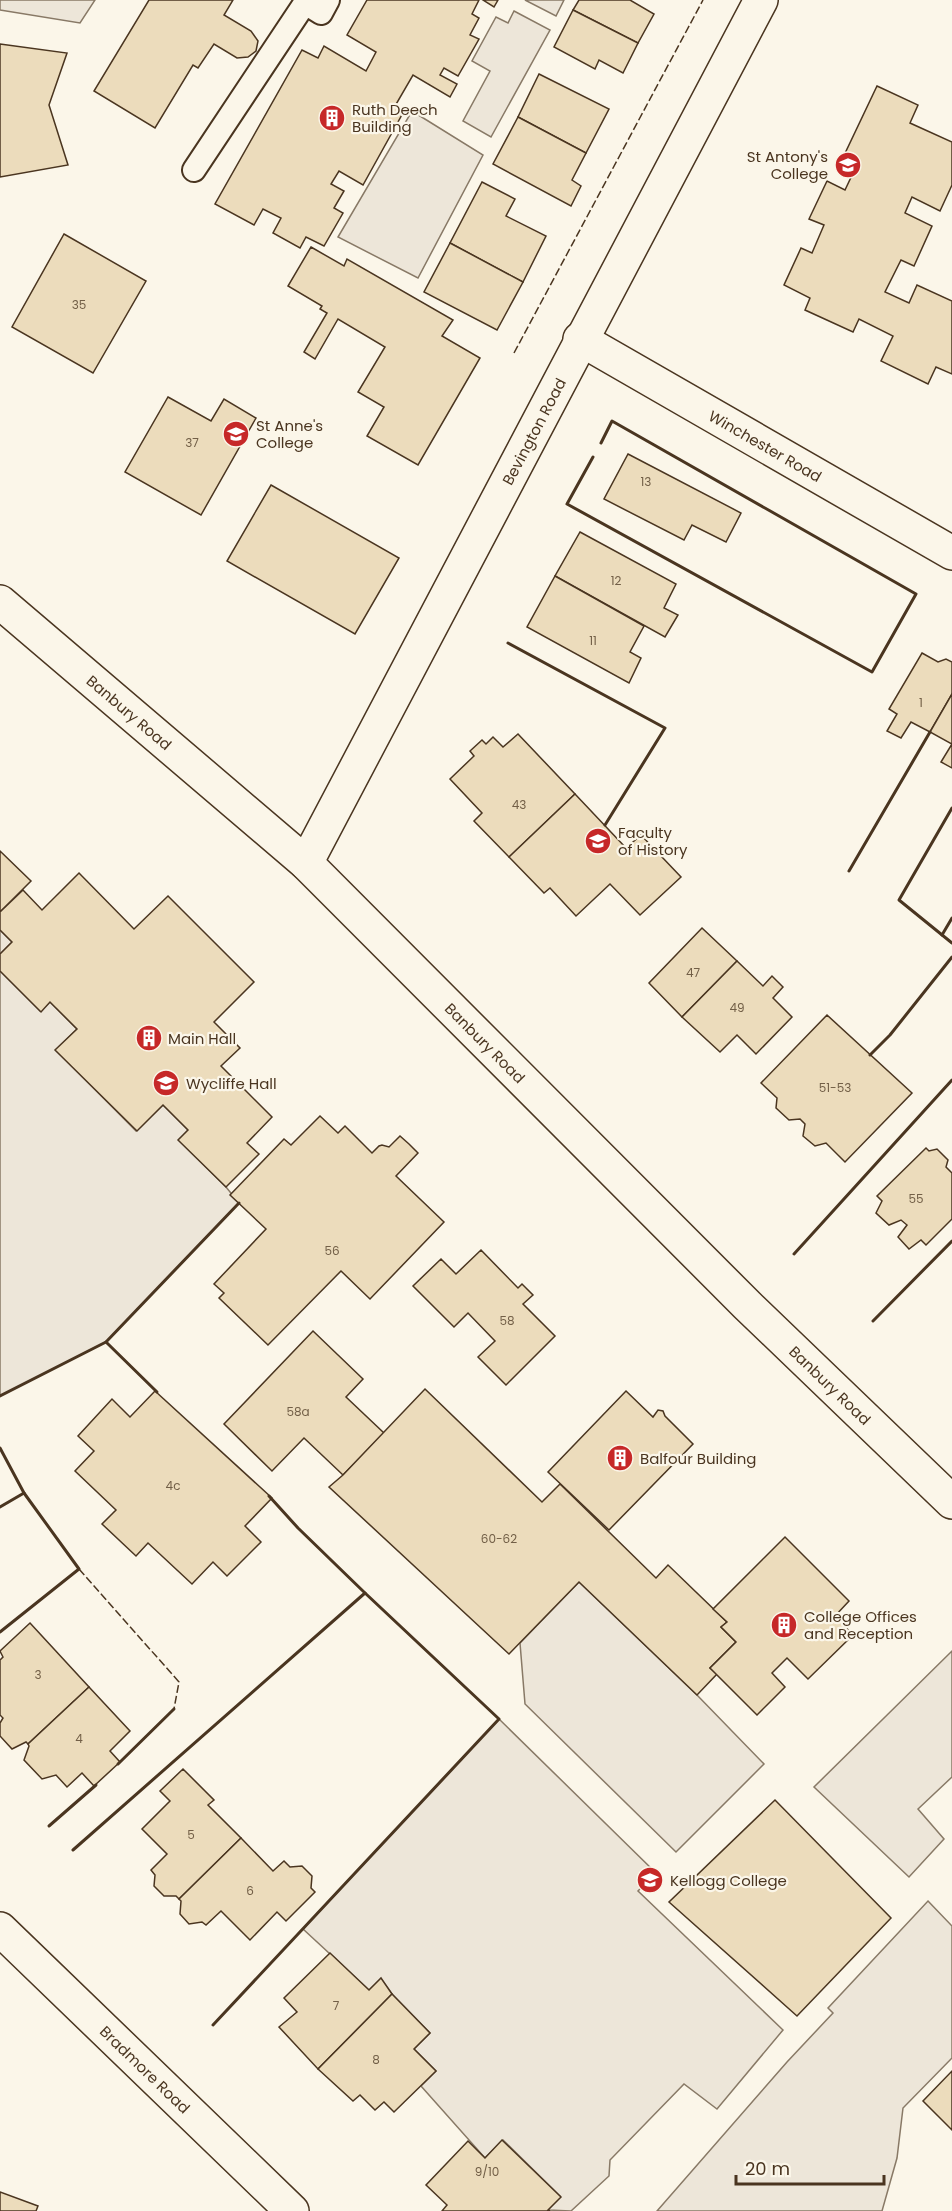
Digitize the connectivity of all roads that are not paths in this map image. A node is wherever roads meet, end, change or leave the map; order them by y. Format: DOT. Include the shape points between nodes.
graph roads {
  1 [pos="328,0"];
  2 [pos="761,0"];
  3 [pos="194,170"];
  4 [pos="580,339"];
  5 [pos="952,553"];
  6 [pos="0,602"];
  7 [pos="306,863"];
  8 [pos="952,1502"];
  9 [pos="0,1929"];
  10 [pos="288,2210"];
  1 -- 3 [label="lane" via="321,13 305,3"];
  2 -- 4 [label="street, Bevington Road"];
  4 -- 5 [label="street, Winchester Road"];
  4 -- 7 [label="street, Bevington Road"];
  6 -- 7 [label="street, Banbury Road"];
  7 -- 8 [label="street, Banbury Road" via="747,1305"];
  9 -- 10 [label="street, Bradmore Road"];
}
